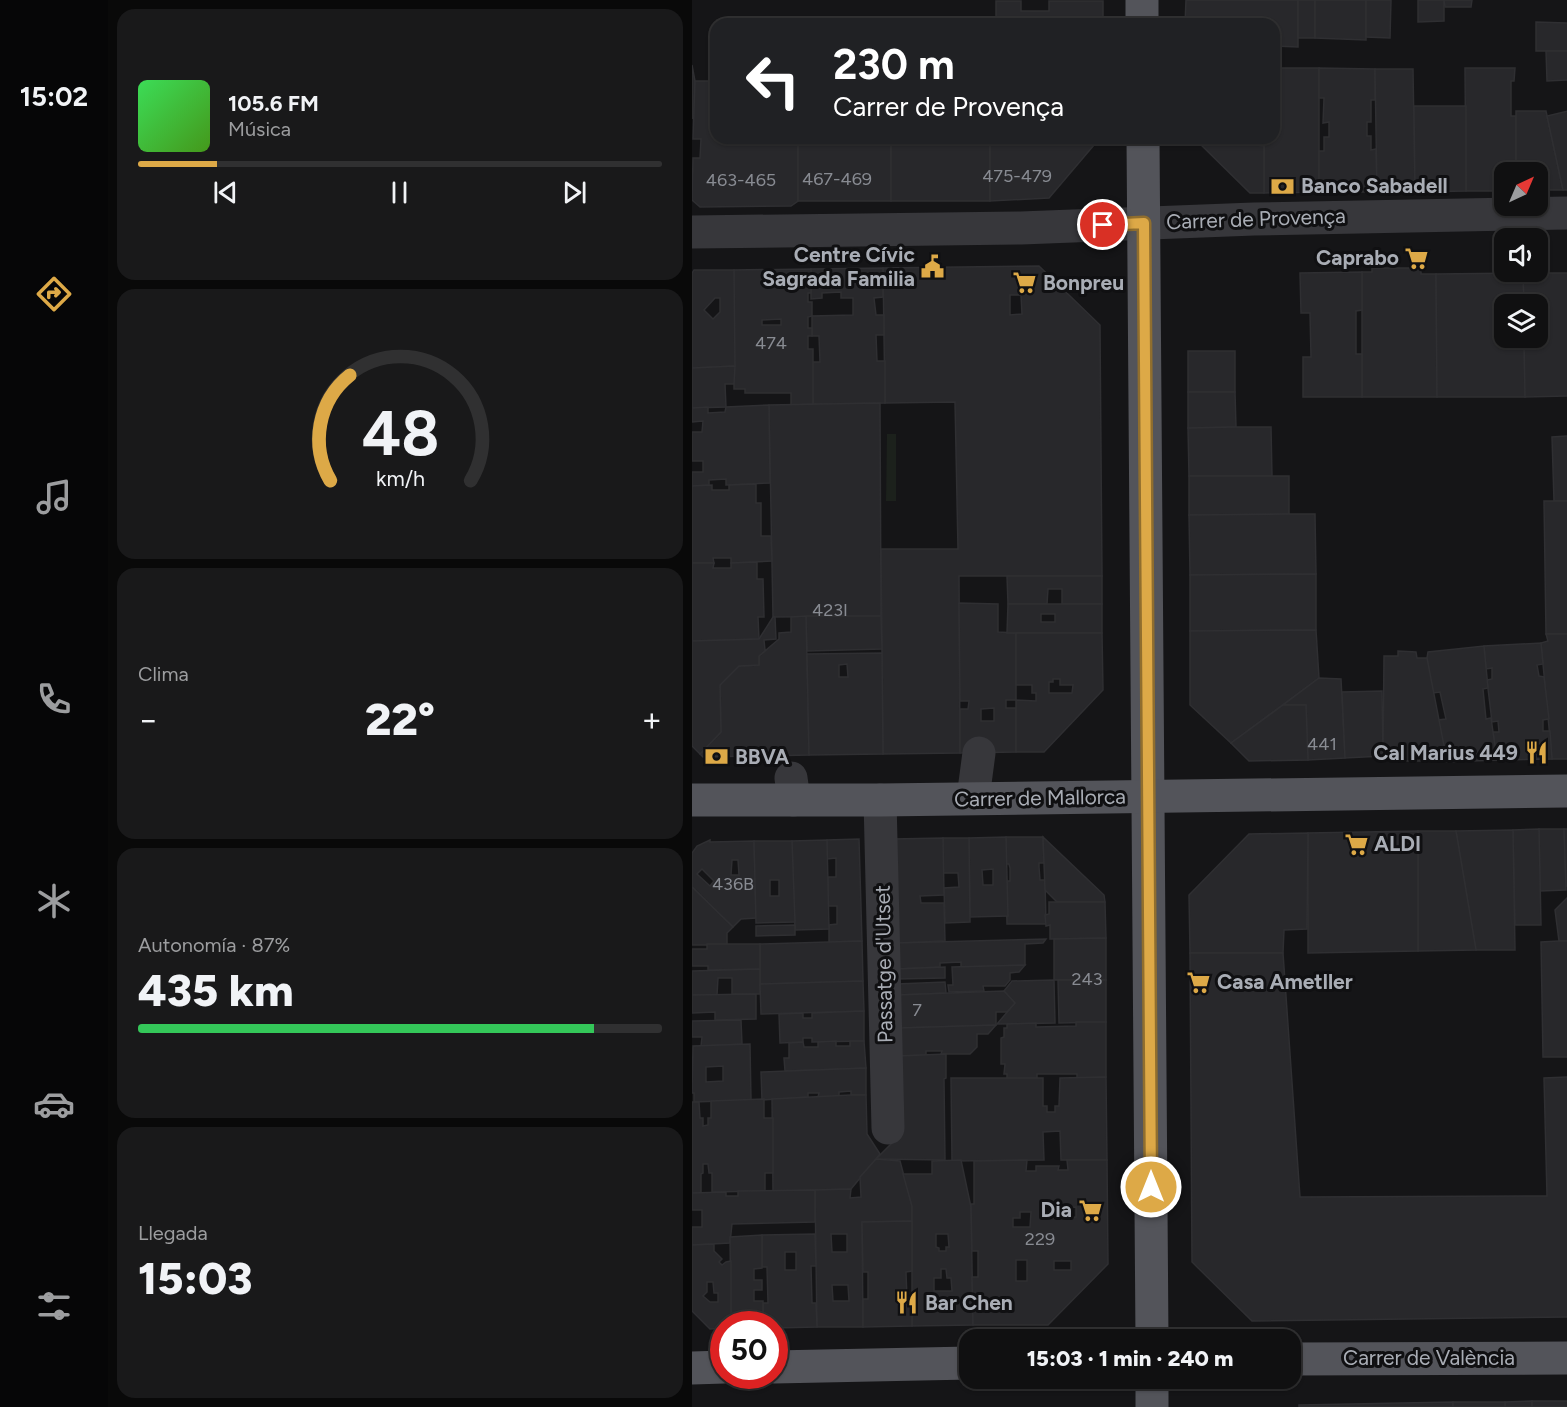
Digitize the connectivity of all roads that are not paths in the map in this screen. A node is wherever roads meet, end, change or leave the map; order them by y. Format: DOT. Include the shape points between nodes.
graph roads {
  1 [pos="1142,0"];
  2 [pos="1142,18"];
  3 [pos="1143,144"];
  4 [pos="1568,213"];
  5 [pos="1144,223"];
  6 [pos="692,232"];
  7 [pos="978,753"];
  8 [pos="1568,791"];
  9 [pos="1149,796"];
  10 [pos="973,798"];
  11 [pos="692,800"];
  12 [pos="880,800"];
  13 [pos="888,1128"];
  14 [pos="1152,1329"];
  15 [pos="1568,1358"];
  16 [pos="1301,1359"];
  17 [pos="959,1363"];
  18 [pos="788,1366"];
  19 [pos="710,1367"];
  20 [pos="692,1368"];
  21 [pos="1152,1389"];
  22 [pos="1152,1407"];
  1 -- 2 [label="main road"];
  3 -- 5 [label="main road"];
  4 -- 5 [label="street, Carrer de Provença"];
  5 -- 6 [label="street, Carrer de Provença"];
  5 -- 9 [label="main road"];
  7 -- 10 [label="street"];
  8 -- 9 [label="main road, Carrer de Mallorca"];
  9 -- 10 [label="main road, Carrer de Mallorca"];
  9 -- 14 [label="main road"];
  10 -- 12 [label="main road, Carrer de Mallorca"];
  11 -- 12 [label="main road, Carrer de Mallorca" via="793,789"];
  12 -- 13 [label="street, Passatge d'Utset"];
  15 -- 16 [label="main road, Carrer de València"];
  17 -- 18 [label="main road"];
  19 -- 20 [label="main road"];
  21 -- 22 [label="main road"];
}
